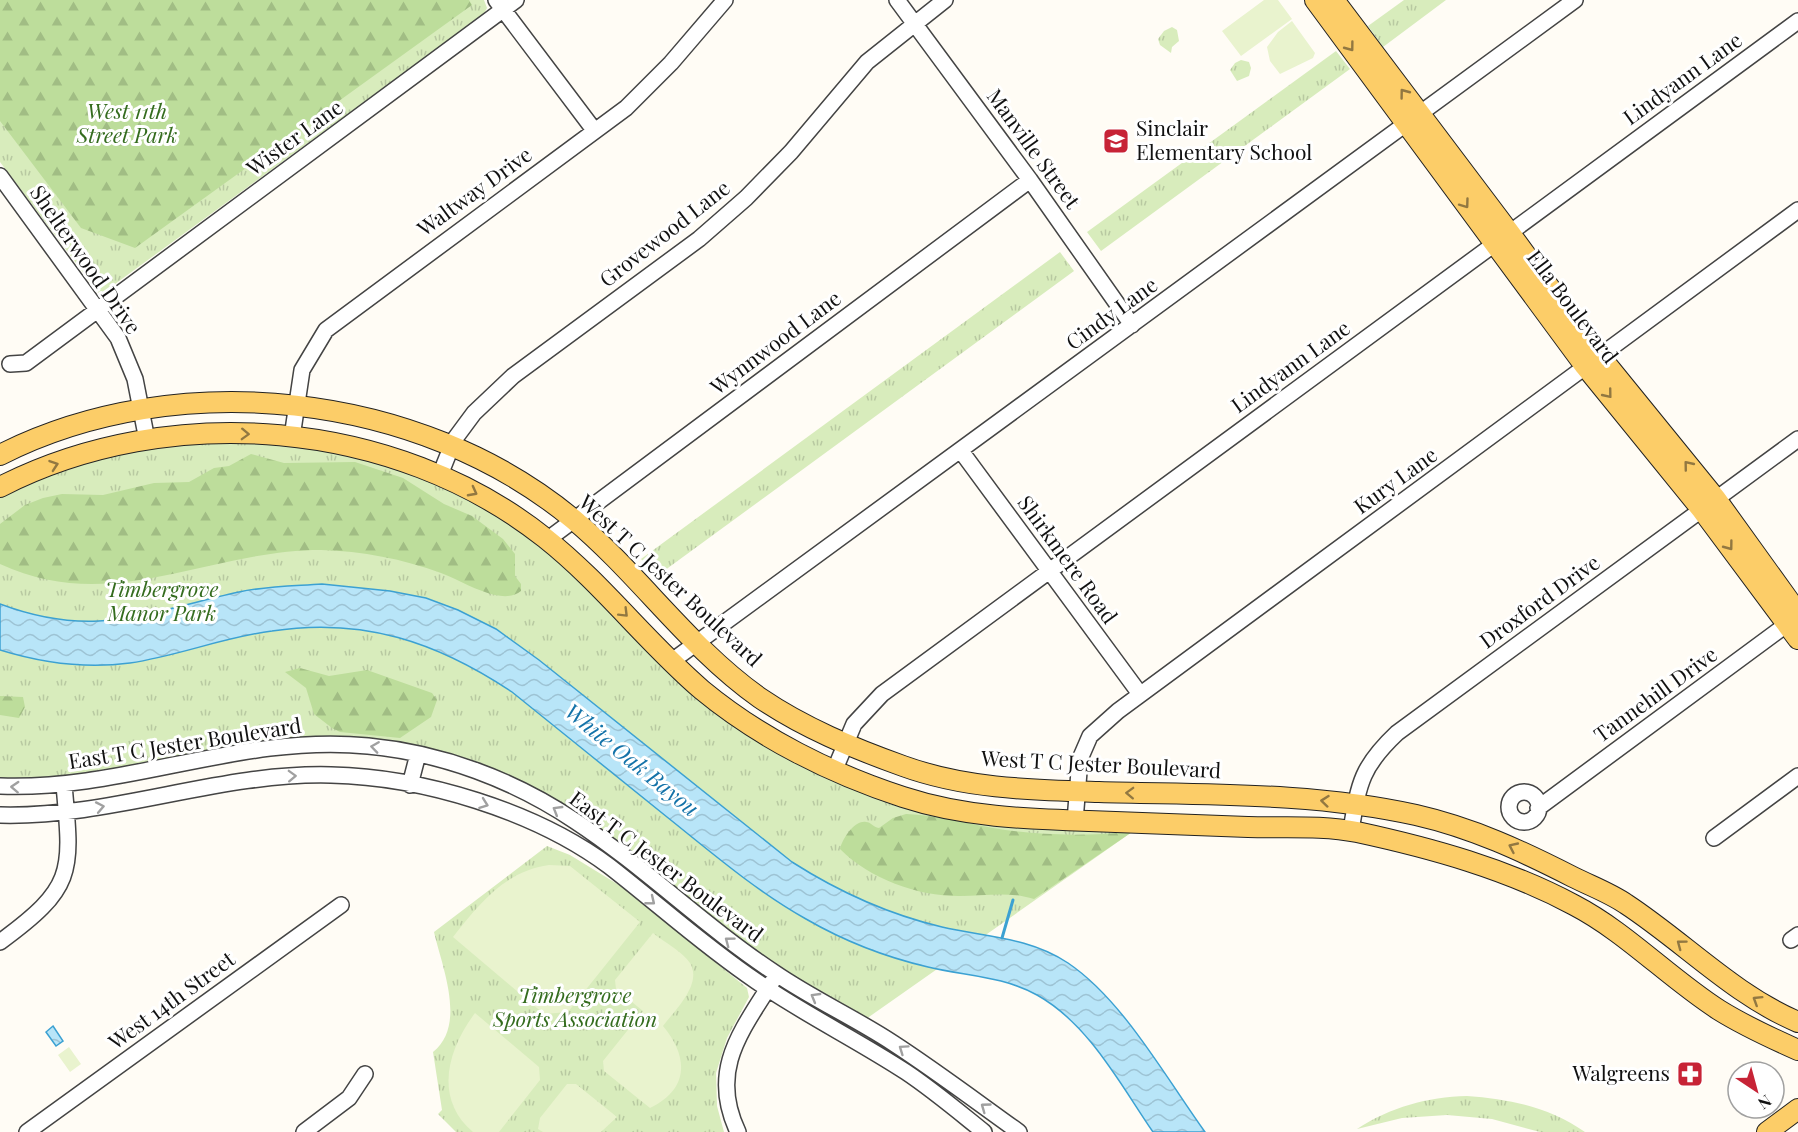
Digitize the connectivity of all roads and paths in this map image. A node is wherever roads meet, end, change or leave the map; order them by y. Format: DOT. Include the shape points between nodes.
graph roads {
  1 [pos="516,0"];
  2 [pos="725,0"];
  3 [pos="897,0"];
  4 [pos="945,0"];
  5 [pos="1315,0"];
  6 [pos="1334,0"];
  7 [pos="1575,0"];
  8 [pos="500,5"];
  9 [pos="1798,21"];
  10 [pos="914,23"];
  11 [pos="1413,119"];
  12 [pos="594,130"];
  13 [pos="1030,180"];
  14 [pos="2,184"];
  15 [pos="1798,210"];
  16 [pos="1502,238"];
  17 [pos="98,310"];
  18 [pos="1132,326"];
  19 [pos="1592,361"];
  20 [pos="10,364"];
  21 [pos="295,407"];
  22 [pos="141,410"];
  23 [pos="292,437"];
  24 [pos="1798,439"];
  25 [pos="147,440"];
  26 [pos="452,447"];
  27 [pos="962,451"];
  28 [pos="0,455"];
  29 [pos="440,475"];
  30 [pos="0,487"];
  31 [pos="1709,504"];
  32 [pos="573,520"];
  33 [pos="547,540"];
  34 [pos="1049,571"];
  35 [pos="1795,623"];
  36 [pos="696,643"];
  37 [pos="672,661"];
  38 [pos="1140,694"];
  39 [pos="845,744"];
  40 [pos="418,754"];
  41 [pos="835,769"];
  42 [pos="1798,776"];
  43 [pos="64,785"];
  44 [pos="410,785"];
  45 [pos="0,786"];
  46 [pos="1076,791"];
  47 [pos="1355,804"];
  48 [pos="1538,808"];
  49 [pos="67,814"];
  50 [pos="0,815"];
  51 [pos="1075,821"];
  52 [pos="1351,830"];
  53 [pos="1714,838"];
  54 [pos="1545,863"];
  55 [pos="1531,885"];
  56 [pos="341,905"];
  57 [pos="0,942"];
  58 [pos="777,975"];
  59 [pos="1728,980"];
  60 [pos="767,990"];
  61 [pos="1712,1005"];
  62 [pos="1798,1022"];
  63 [pos="1798,1050"];
  64 [pos="365,1074"];
  65 [pos="951,1083"];
  66 [pos="940,1097"];
  67 [pos="1798,1109"];
  68 [pos="27,1132"];
  69 [pos="304,1132"];
  70 [pos="738,1132"];
  71 [pos="984,1132"];
  72 [pos="1019,1132"];
  73 [pos="1767,1132"];
  1 -- 8 [label="street, Wister Lane"];
  2 -- 12 [label="street, Waltway Drive" via="626,108"];
  3 -- 10 [label="street, Manville Street"];
  4 -- 10 [label="street, Grovewood Lane"];
  5 -- 11 [label="main road, Ella Boulevard, one-way"];
  11 -- 6 [label="main road, Ella Boulevard, one-way"];
  7 -- 11 [label="street, Cindy Lane"];
  8 -- 12 [label="street"];
  8 -- 17 [label="street, Wister Lane"];
  9 -- 16 [label="street, Lindyann Lane"];
  10 -- 13 [label="street, Manville Street"];
  10 -- 26 [label="street, Grovewood Lane" via="867,62 747,198 699,239 513,376 474,413"];
  11 -- 16 [label="main road, Ella Boulevard"];
  11 -- 18 [label="street, Cindy Lane"];
  12 -- 21 [label="street, Waltway Drive" via="326,330 302,370"];
  13 -- 18 [label="street, Manville Street"];
  13 -- 32 [label="street, Wynnwood Lane"];
  14 -- 17 [label="street, Shelterwood Drive"];
  15 -- 19 [label="street, Kury Lane"];
  16 -- 19 [label="main road, Ella Boulevard"];
  16 -- 34 [label="street, Lindyann Lane"];
  17 -- 20 [label="street, Wister Lane" via="26,363"];
  17 -- 22 [label="street, Shelterwood Drive" via="128,360"];
  18 -- 27 [label="street, Cindy Lane"];
  19 -- 31 [label="main road, Ella Boulevard"];
  19 -- 38 [label="street, Kury Lane"];
  21 -- 22 [label="main road, West T C Jester Boulevard" via="222,404"];
  21 -- 23 [label="street, Waltway Drive"];
  21 -- 26 [label="main road, West T C Jester Boulevard" via="357,416"];
  22 -- 25 [label="street, Shelterwood Drive"];
  22 -- 28 [label="main road, West T C Jester Boulevard" via="49,434"];
  25 -- 23 [label="main road, one-way" via="206,434"];
  23 -- 29 [label="main road" via="346,445"];
  24 -- 31 [label="street, Droxford Drive"];
  30 -- 25 [label="main road, one-way" via="51,465"];
  26 -- 29 [label="street, Grovewood Lane"];
  26 -- 32 [label="main road, West T C Jester Boulevard" via="497,468"];
  27 -- 34 [label="street, Shirkmere Road"];
  27 -- 36 [label="street, Cindy Lane"];
  29 -- 33 [label="main road, one-way" via="508,511"];
  31 -- 35 [label="main road, Ella Boulevard"];
  31 -- 47 [label="street, Droxford Drive" via="1397,733 1373,756 1356,792"];
  32 -- 33 [label="street, Wynnwood Lane"];
  32 -- 36 [label="main road, West T C Jester Boulevard"];
  33 -- 37 [label="main road, one-way"];
  34 -- 38 [label="street, Shirkmere Road"];
  34 -- 39 [label="street, Lindyann Lane" via="882,694 854,724"];
  35 -- 48 [label="street, Tannehill Drive"];
  36 -- 37 [label="street, Cindy Lane"];
  36 -- 39 [label="main road, West T C Jester Boulevard" via="759,697"];
  37 -- 41 [label="main road" via="703,691 788,749"];
  38 -- 46 [label="street, Kury Lane" via="1090,736 1080,759"];
  39 -- 41 [label="street, Lindyann Lane"];
  39 -- 46 [label="main road, West T C Jester Boulevard" via="952,780"];
  40 -- 43 [label="street, East T C Jester Boulevard, one-way" via="367,746 291,745"];
  40 -- 44 [label="street"];
  58 -- 40 [label="street, East T C Jester Boulevard, one-way" via="574,820 488,774"];
  41 -- 51 [label="main road" via="899,796 939,807 998,817"];
  42 -- 53 [label="street"];
  43 -- 45 [label="street, East T C Jester Boulevard, one-way"];
  43 -- 49 [label="street"];
  49 -- 44 [label="street, East T C Jester Boulevard, one-way" via="270,777 359,776"];
  44 -- 60 [label="street, East T C Jester Boulevard, one-way" via="476,801 580,847"];
  47 -- 46 [label="main road, West T C Jester Boulevard, one-way" via="1289,797"];
  46 -- 51 [label="street, Kury Lane"];
  47 -- 52 [label="street, Droxford Drive"];
  54 -- 47 [label="main road, West T C Jester Boulevard, one-way" via="1463,827"];
  49 -- 50 [label="street, East T C Jester Boulevard"];
  49 -- 57 [label="street" via="69,856 59,886 46,904"];
  51 -- 52 [label="main road"];
  52 -- 55 [label="main road" via="1470,862"];
  54 -- 55 [label="main road"];
  59 -- 54 [label="main road, West T C Jester Boulevard, one-way" via="1622,901"];
  55 -- 61 [label="main road" via="1577,906"];
  56 -- 68 [label="street, West 14th Street"];
  58 -- 60 [label="street"];
  65 -- 58 [label="street, East T C Jester Boulevard, one-way" via="885,1038"];
  59 -- 61 [label="main road"];
  62 -- 59 [label="main road, West T C Jester Boulevard, one-way"];
  60 -- 66 [label="street, East T C Jester Boulevard" via="908,1073"];
  60 -- 70 [label="street" via="736,1041 725,1074 725,1092"];
  61 -- 63 [label="main road"];
  64 -- 69 [label="street" via="349,1098"];
  65 -- 66 [label="street"];
  72 -- 65 [label="street, East T C Jester Boulevard, one-way"];
  66 -- 71 [label="street, East T C Jester Boulevard"];
  67 -- 73 [label="main road"];
}
